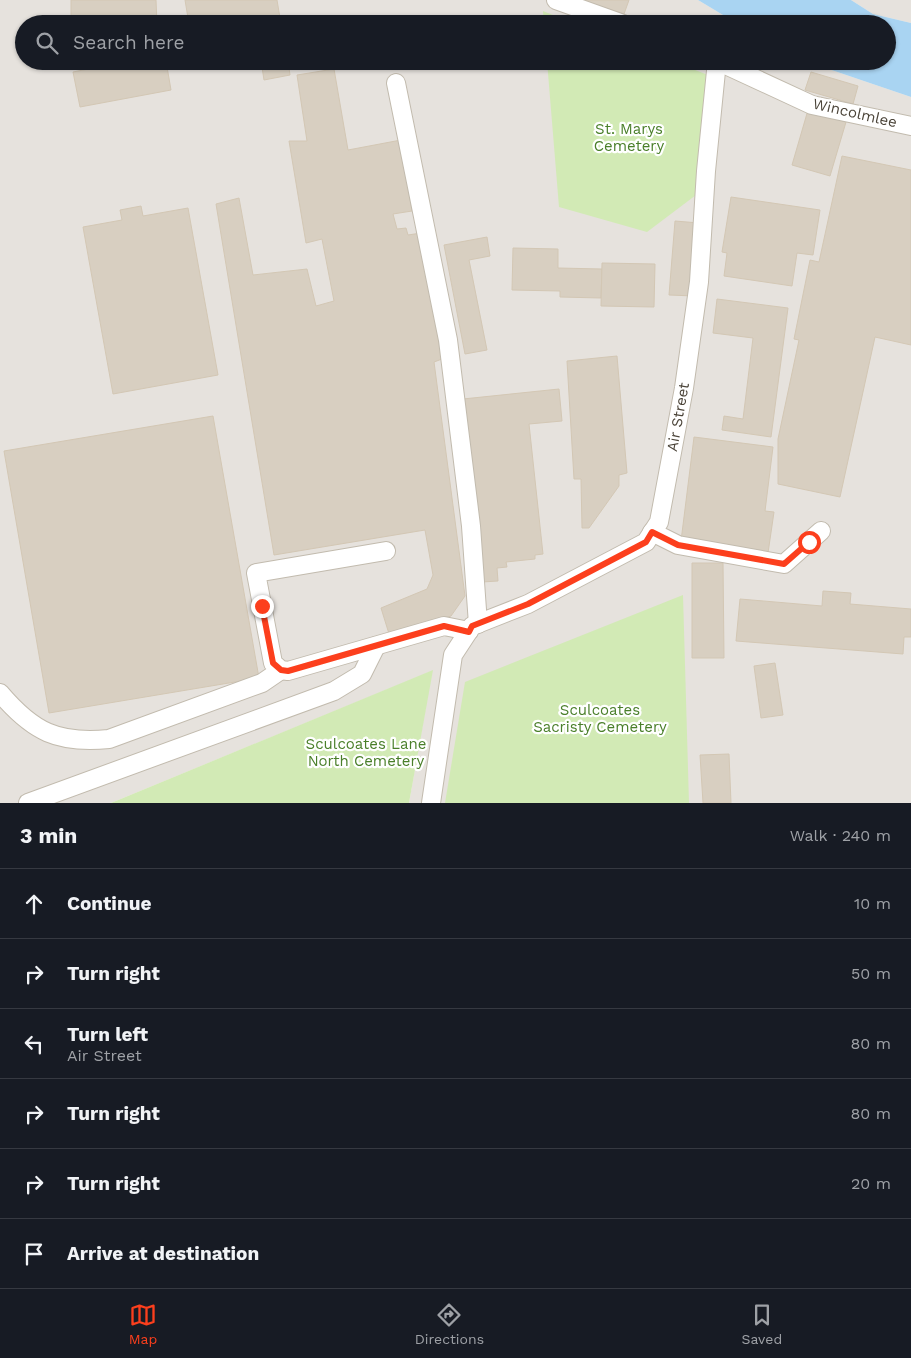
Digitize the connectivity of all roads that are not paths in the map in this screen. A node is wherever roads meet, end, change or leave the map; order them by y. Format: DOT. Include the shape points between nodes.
graph roads {
  1 [pos="556,0"];
  2 [pos="598,15"];
  3 [pos="716,70"];
  4 [pos="736,70"];
  5 [pos="396,83"];
  6 [pos="911,126"];
  7 [pos="821,531"];
  8 [pos="652,532"];
  9 [pos="386,551"];
  10 [pos="473,628"];
  11 [pos="376,646"];
  12 [pos="281,670"];
  13 [pos="0,693"];
  14 [pos="28,803"];
  15 [pos="431,803"];
  1 -- 2 [label="street"];
  3 -- 8 [label="street, Air Street" via="699,282 684,388 659,522"];
  4 -- 6 [label="street, Wincolmlee" via="812,105"];
  5 -- 10 [label="street" via="448,340 471,526"];
  7 -- 8 [label="street" via="784,564 678,545"];
  8 -- 10 [label="street, Air Street" via="646,542 528,604"];
  9 -- 12 [label="street" via="256,573 273,663"];
  10 -- 11 [label="street" via="444,626"];
  10 -- 15 [label="street" via="453,655"];
  11 -- 12 [label="street" via="288,671"];
  11 -- 14 [label="street" via="362,674 334,691"];
  12 -- 13 [label="street" via="262,683 109,739 89,741 61,739 42,730 14,710"];
}
